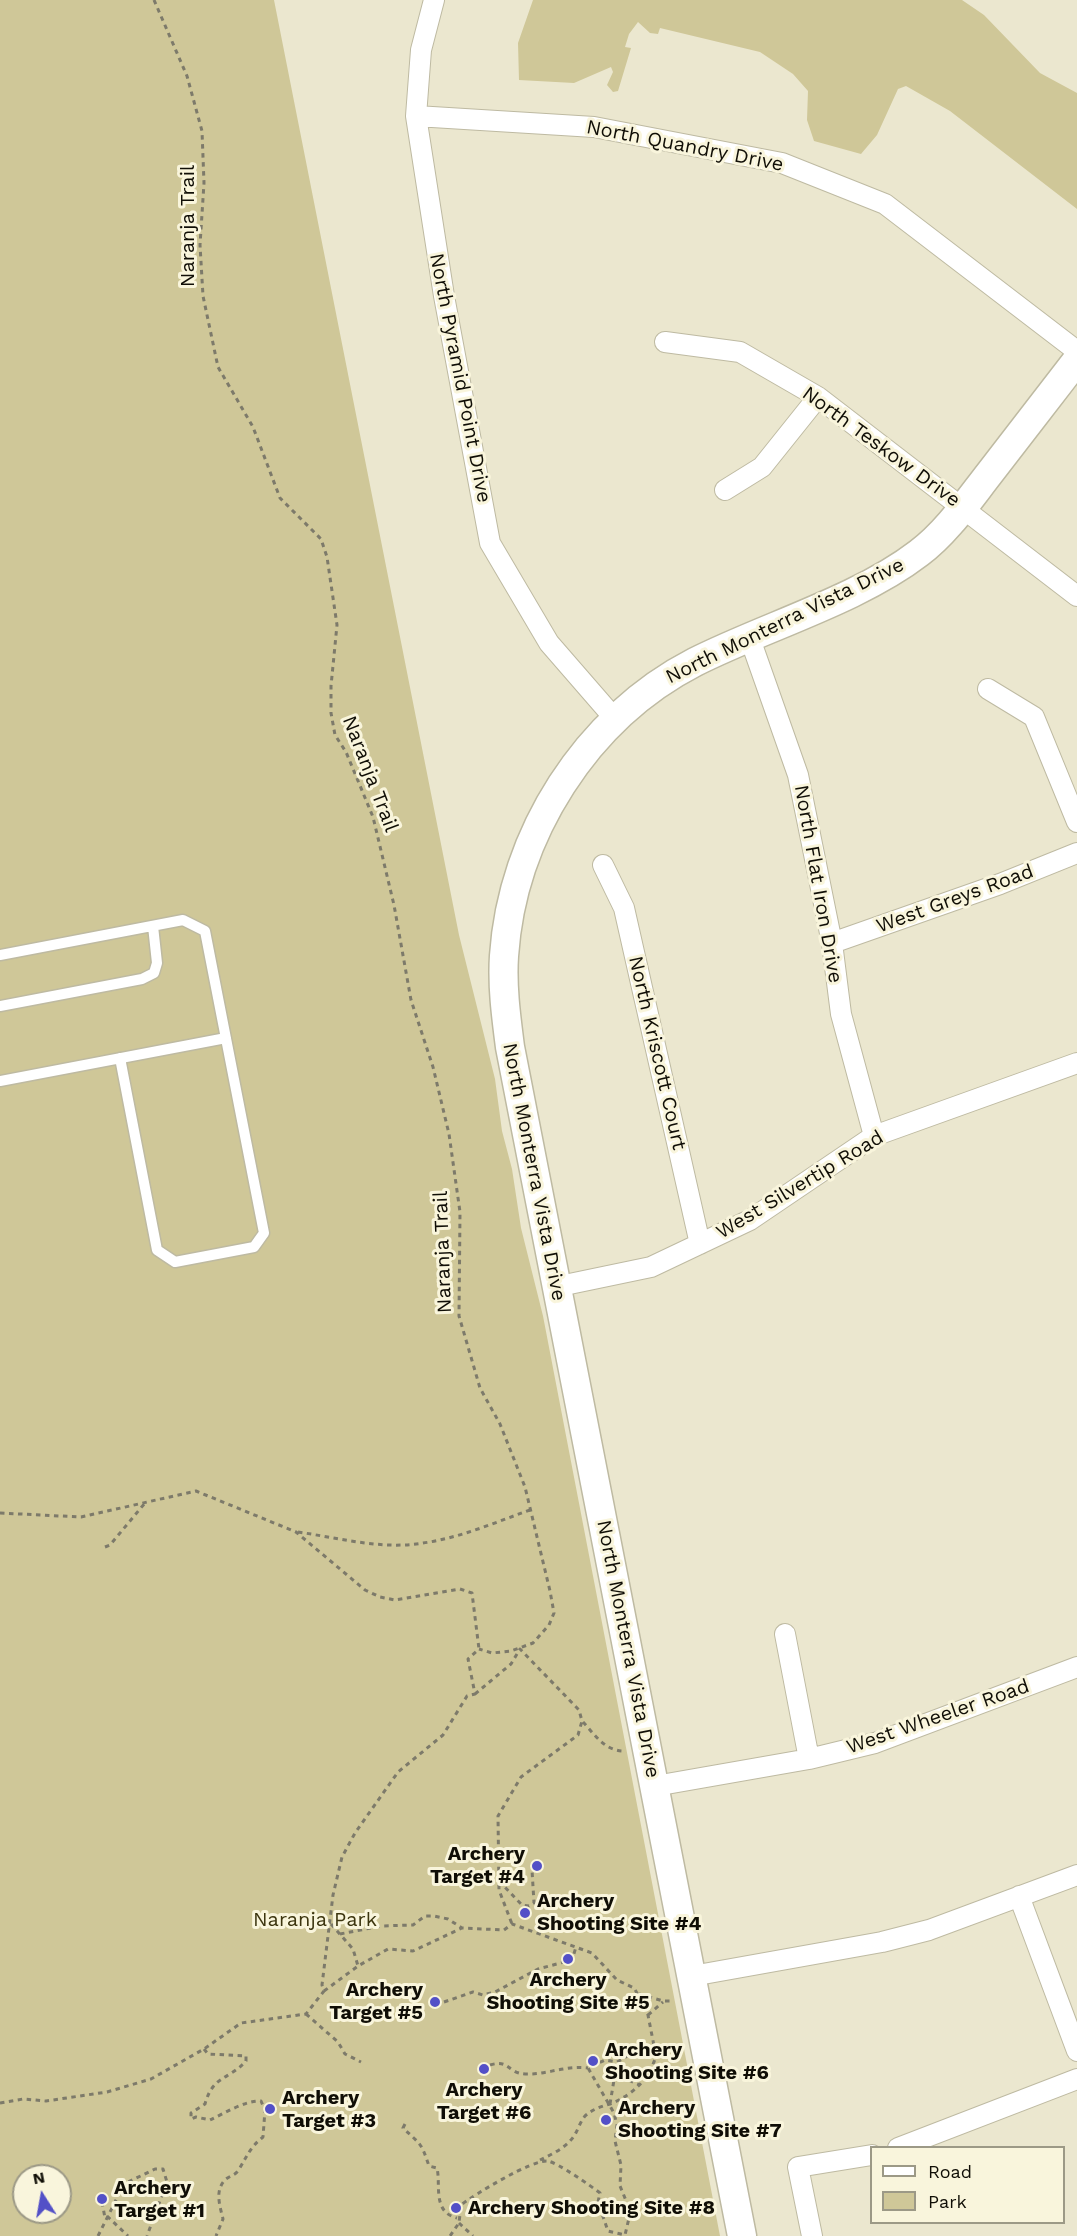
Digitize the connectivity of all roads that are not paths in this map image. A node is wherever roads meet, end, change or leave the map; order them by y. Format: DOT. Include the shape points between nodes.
graph roads {
  1 [pos="434,0"];
  2 [pos="416,116"];
  3 [pos="664,342"];
  4 [pos="1077,351"];
  5 [pos="1077,360"];
  6 [pos="818,397"];
  7 [pos="726,490"];
  8 [pos="963,507"];
  9 [pos="1077,596"];
  10 [pos="749,636"];
  11 [pos="988,689"];
  12 [pos="615,719"];
  13 [pos="1077,822"];
  14 [pos="1077,853"];
  15 [pos="603,865"];
  16 [pos="153,926"];
  17 [pos="832,943"];
  18 [pos="0,955"];
  19 [pos="0,1006"];
  20 [pos="226,1038"];
  21 [pos="120,1058"];
  22 [pos="1077,1063"];
  23 [pos="0,1081"];
  24 [pos="874,1136"];
  25 [pos="700,1244"];
  26 [pos="555,1287"];
  27 [pos="785,1634"];
  28 [pos="1077,1667"];
  29 [pos="809,1759"];
  30 [pos="655,1786"];
  31 [pos="1077,1875"];
  32 [pos="1019,1896"];
  33 [pos="692,1976"];
  34 [pos="1077,2051"];
  35 [pos="1077,2079"];
  36 [pos="903,2146"];
  37 [pos="870,2155"];
  38 [pos="742,2236"];
  39 [pos="812,2236"];
  1 -- 2 [label="street, North Pyramid Point Drive" via="421,50"];
  2 -- 4 [label="street, North Quandry Drive" via="594,127 782,163 885,204"];
  2 -- 12 [label="street, North Pyramid Point Drive" via="442,284 490,543 549,643"];
  3 -- 6 [label="street, North Teskow Drive" via="740,352"];
  5 -- 8 [label="street, North Monterra Vista Drive"];
  6 -- 7 [label="street" via="762,467"];
  6 -- 8 [label="street, North Teskow Drive"];
  8 -- 9 [label="street, North Teskow Drive"];
  8 -- 10 [label="street, North Monterra Vista Drive" via="921,552 891,572"];
  10 -- 12 [label="street, North Monterra Vista Drive" via="693,663"];
  10 -- 17 [label="street, North Flat Iron Drive" via="798,775"];
  11 -- 13 [label="street" via="1034,717"];
  12 -- 26 [label="street, North Monterra Vista Drive" via="586,751 536,828 510,907 504,956 510,1047"];
  14 -- 17 [label="street, West Greys Road"];
  15 -- 25 [label="street, North Kriscott Court" via="624,908"];
  16 -- 18 [label="lane"];
  16 -- 19 [label="lane" via="158,963 154,973 142,979"];
  16 -- 20 [label="lane" via="183,920 205,931"];
  17 -- 24 [label="street, North Flat Iron Drive" via="841,1014"];
  20 -- 21 [label="lane"];
  20 -- 21 [label="lane" via="264,1233 254,1247 175,1262 157,1250"];
  21 -- 23 [label="lane"];
  22 -- 24 [label="street, West Silvertip Road"];
  24 -- 25 [label="street, West Silvertip Road" via="750,1220"];
  25 -- 26 [label="street, West Silvertip Road" via="651,1267"];
  26 -- 30 [label="street, North Monterra Vista Drive"];
  27 -- 29 [label="street"];
  28 -- 29 [label="street, West Wheeler Road" via="875,1743"];
  29 -- 30 [label="street, West Wheeler Road"];
  30 -- 33 [label="street, North Monterra Vista Drive"];
  31 -- 32 [label="street"];
  32 -- 33 [label="street" via="929,1930 882,1942"];
  32 -- 34 [label="street"];
  33 -- 38 [label="street, North Monterra Vista Drive"];
  35 -- 36 [label="street"];
  37 -- 39 [label="street" via="798,2167"];
}
